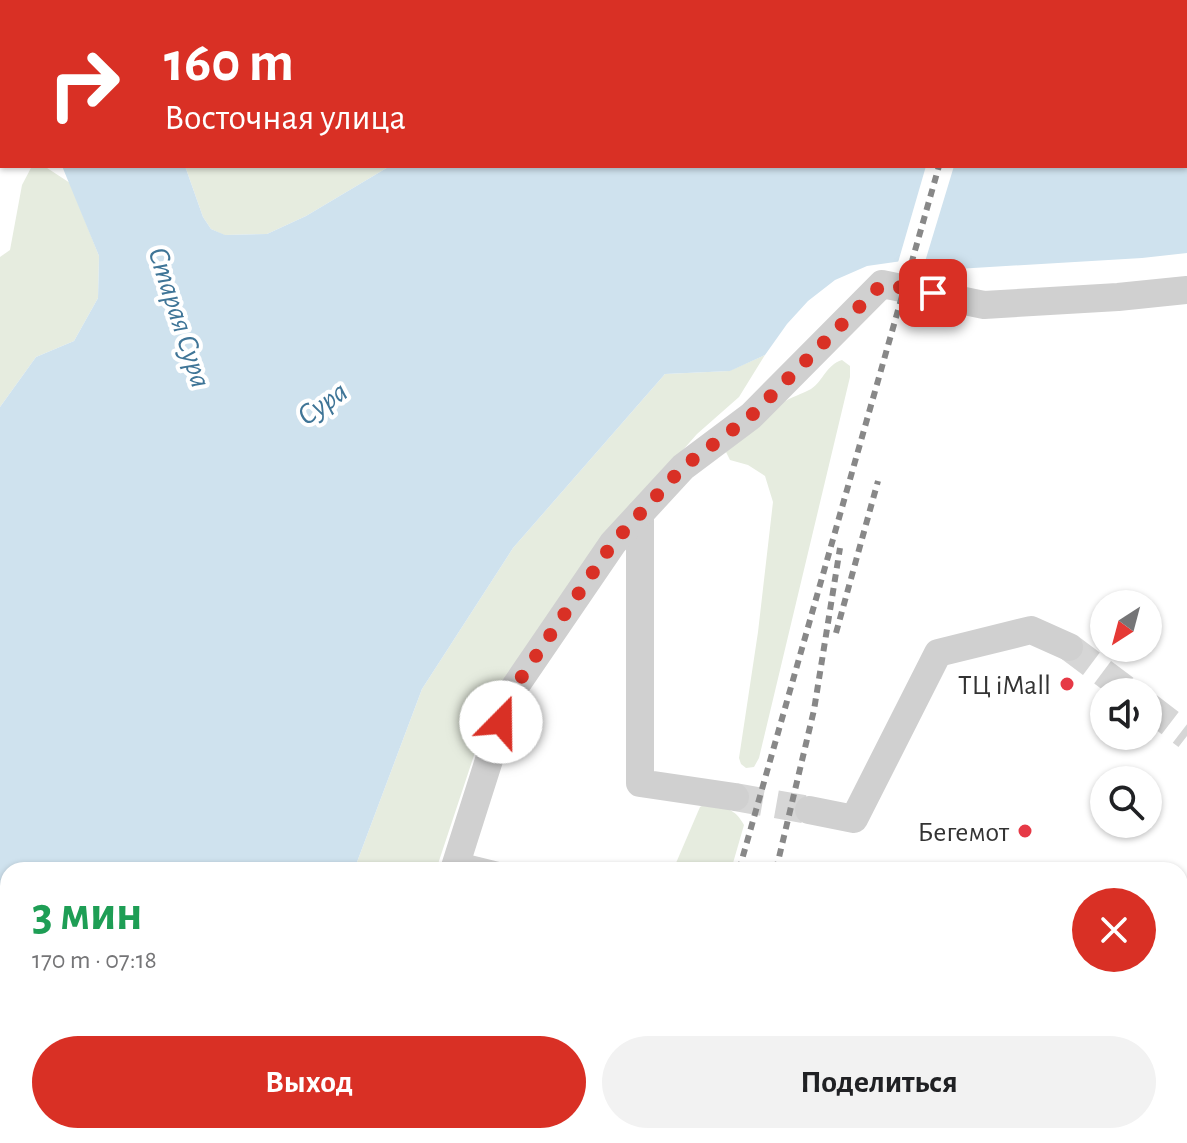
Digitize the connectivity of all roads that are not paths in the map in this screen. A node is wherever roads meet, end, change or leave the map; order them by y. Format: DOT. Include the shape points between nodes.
graph roads {
  1 [pos="1187,290"];
  2 [pos="640,514"];
  3 [pos="1069,647"];
  4 [pos="735,797"];
  5 [pos="809,810"];
  6 [pos="457,862"];
  1 -- 2 [label="street" via="984,305 882,284 751,416 683,467"];
  2 -- 4 [label="street" via="640,783"];
  2 -- 6 [label="street" via="613,543 510,694"];
  3 -- 5 [label="street" via="1031,630 938,653 854,819"];
}
